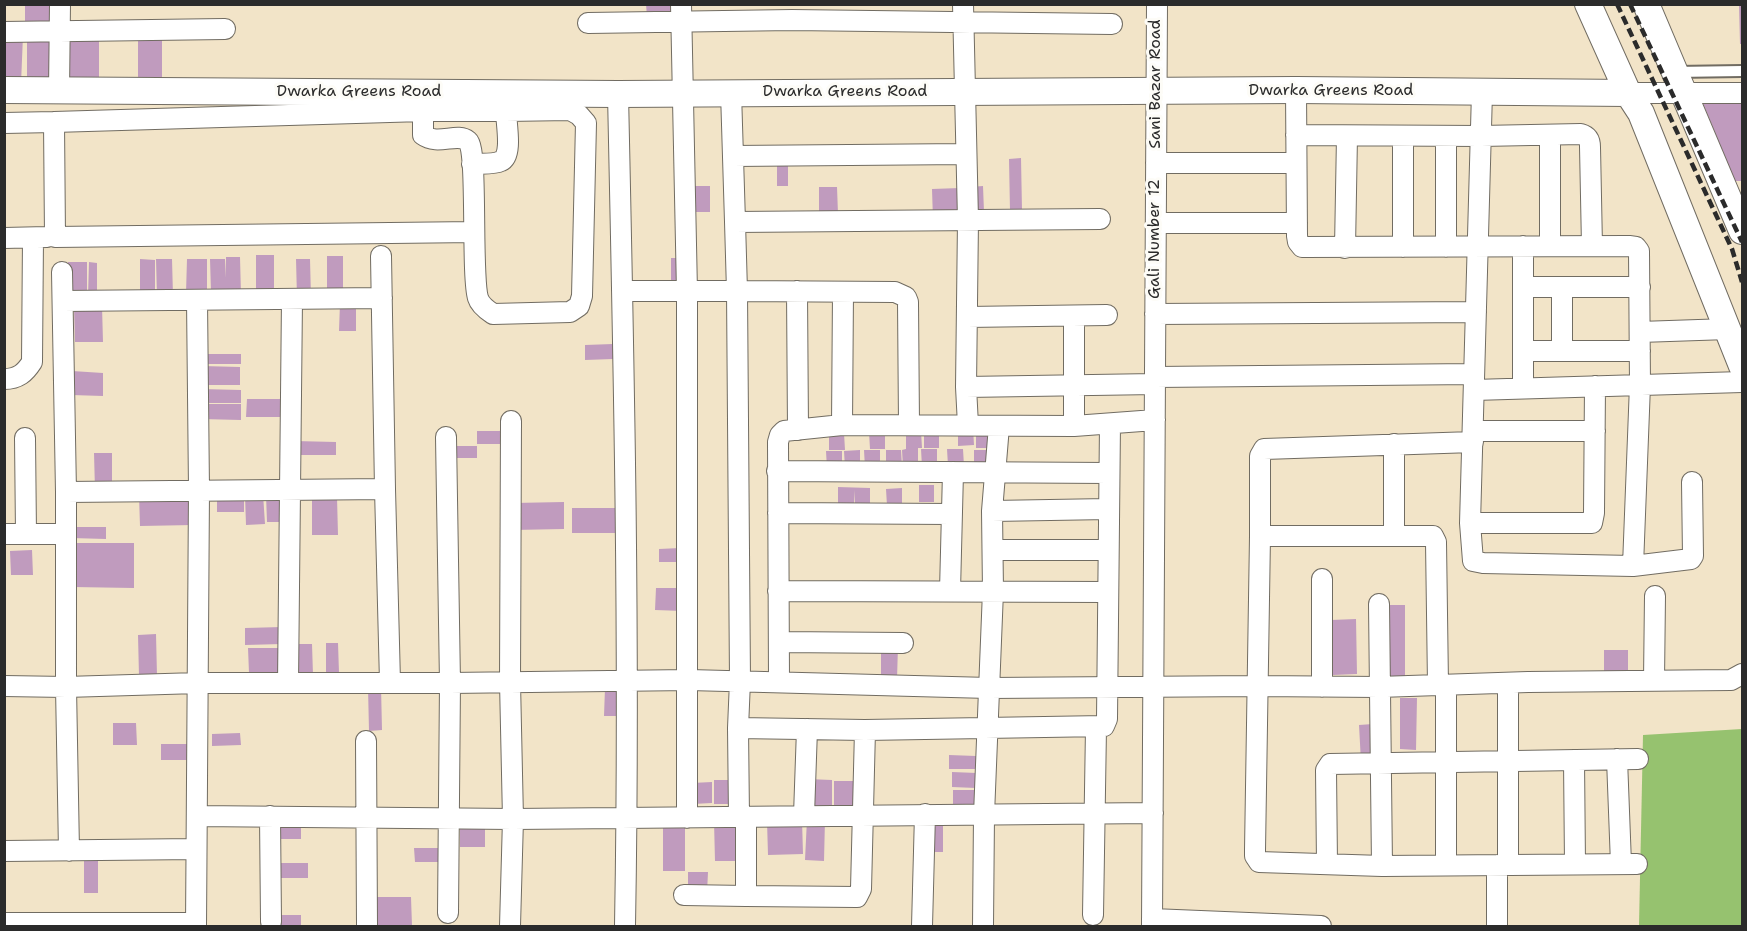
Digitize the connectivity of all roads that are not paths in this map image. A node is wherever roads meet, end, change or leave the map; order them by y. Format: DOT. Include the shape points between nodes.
graph roads {
  1 [pos="60,4"];
  2 [pos="1156,4"];
  3 [pos="1588,4"];
  4 [pos="1646,4"];
  5 [pos="681,13"];
  6 [pos="963,13"];
  7 [pos="588,23"];
  8 [pos="1112,24"];
  9 [pos="225,29"];
  10 [pos="4,32"];
  11 [pos="59,32"];
  12 [pos="1743,71"];
  13 [pos="1680,83"];
  14 [pos="4,90"];
  15 [pos="1296,90"];
  16 [pos="59,91"];
  17 [pos="965,91"];
  18 [pos="1156,91"];
  19 [pos="731,92"];
  20 [pos="1482,92"];
  21 [pos="681,93"];
  22 [pos="1628,93"];
  23 [pos="1743,93"];
  24 [pos="618,94"];
  25 [pos="469,102"];
  26 [pos="423,111"];
  27 [pos="506,111"];
  28 [pos="54,122"];
  29 [pos="4,123"];
  30 [pos="1296,135"];
  31 [pos="1550,135"];
  32 [pos="1347,136"];
  33 [pos="1403,136"];
  34 [pos="1446,136"];
  35 [pos="1481,136"];
  36 [pos="966,154"];
  37 [pos="733,156"];
  38 [pos="1156,163"];
  39 [pos="1296,163"];
  40 [pos="472,164"];
  41 [pos="1100,219"];
  42 [pos="968,220"];
  43 [pos="735,222"];
  44 [pos="1156,223"];
  45 [pos="1297,223"];
  46 [pos="1742,227"];
  47 [pos="474,232"];
  48 [pos="55,237"];
  49 [pos="4,238"];
  50 [pos="33,238"];
  51 [pos="1523,246"];
  52 [pos="1550,246"];
  53 [pos="1592,246"];
  54 [pos="1403,247"];
  55 [pos="1446,247"];
  56 [pos="1478,247"];
  57 [pos="1345,248"];
  58 [pos="381,256"];
  59 [pos="62,272"];
  60 [pos="1523,287"];
  61 [pos="1562,287"];
  62 [pos="1640,287"];
  63 [pos="622,291"];
  64 [pos="736,291"];
  65 [pos="797,291"];
  66 [pos="687,292"];
  67 [pos="843,292"];
  68 [pos="382,298"];
  69 [pos="292,299"];
  70 [pos="197,300"];
  71 [pos="63,301"];
  72 [pos="1476,312"];
  73 [pos="1155,314"];
  74 [pos="1107,315"];
  75 [pos="1074,316"];
  76 [pos="967,317"];
  77 [pos="1728,329"];
  78 [pos="1640,341"];
  79 [pos="1523,351"];
  80 [pos="1562,351"];
  81 [pos="1743,366"];
  82 [pos="4,379"];
  83 [pos="1155,381"];
  84 [pos="1474,382"];
  85 [pos="1743,382"];
  86 [pos="1640,385"];
  87 [pos="1074,386"];
  88 [pos="1595,386"];
  89 [pos="966,387"];
  90 [pos="1523,388"];
  91 [pos="1155,420"];
  92 [pos="511,421"];
  93 [pos="1110,424"];
  94 [pos="842,425"];
  95 [pos="909,425"];
  96 [pos="968,425"];
  97 [pos="999,426"];
  98 [pos="1074,426"];
  99 [pos="798,430"];
  100 [pos="1595,431"];
  101 [pos="1473,436"];
  102 [pos="446,437"];
  103 [pos="25,438"];
  104 [pos="1394,444"];
  105 [pos="777,471"];
  106 [pos="953,472"];
  107 [pos="1109,472"];
  108 [pos="996,473"];
  109 [pos="1692,482"];
  110 [pos="291,489"];
  111 [pos="385,489"];
  112 [pos="199,490"];
  113 [pos="66,492"];
  114 [pos="1108,509"];
  115 [pos="992,511"];
  116 [pos="778,513"];
  117 [pos="952,514"];
  118 [pos="1470,523"];
  119 [pos="4,534"];
  120 [pos="26,534"];
  121 [pos="66,534"];
  122 [pos="1394,534"];
  123 [pos="1260,536"];
  124 [pos="993,550"];
  125 [pos="1108,550"];
  126 [pos="1633,566"];
  127 [pos="1322,579"];
  128 [pos="778,591"];
  129 [pos="950,591"];
  130 [pos="993,591"];
  131 [pos="1108,592"];
  132 [pos="1655,596"];
  133 [pos="1379,604"];
  134 [pos="779,642"];
  135 [pos="903,643"];
  136 [pos="1743,674"];
  137 [pos="689,680"];
  138 [pos="1654,680"];
  139 [pos="627,681"];
  140 [pos="740,681"];
  141 [pos="390,682"];
  142 [pos="510,682"];
  143 [pos="779,682"];
  144 [pos="198,683"];
  145 [pos="288,683"];
  146 [pos="450,683"];
  147 [pos="1508,683"];
  148 [pos="1442,685"];
  149 [pos="4,686"];
  150 [pos="1257,686"];
  151 [pos="66,687"];
  152 [pos="1107,687"];
  153 [pos="1153,687"];
  154 [pos="1322,687"];
  155 [pos="1379,687"];
  156 [pos="989,688"];
  157 [pos="738,728"];
  158 [pos="1096,728"];
  159 [pos="807,729"];
  160 [pos="987,729"];
  161 [pos="865,730"];
  162 [pos="366,741"];
  163 [pos="1617,759"];
  164 [pos="1638,759"];
  165 [pos="1574,760"];
  166 [pos="1508,761"];
  167 [pos="1446,762"];
  168 [pos="1380,763"];
  169 [pos="1095,813"];
  170 [pos="1153,813"];
  171 [pos="864,814"];
  172 [pos="925,814"];
  173 [pos="984,814"];
  174 [pos="804,815"];
  175 [pos="197,816"];
  176 [pos="270,816"];
  177 [pos="367,816"];
  178 [pos="742,817"];
  179 [pos="450,818"];
  180 [pos="687,818"];
  181 [pos="513,819"];
  182 [pos="627,819"];
  183 [pos="196,849"];
  184 [pos="69,850"];
  185 [pos="4,851"];
  186 [pos="1327,864"];
  187 [pos="1575,864"];
  188 [pos="1446,865"];
  189 [pos="1502,865"];
  190 [pos="1382,866"];
  191 [pos="684,895"];
  192 [pos="746,896"];
  193 [pos="448,913"];
  194 [pos="1093,915"];
  195 [pos="271,922"];
  196 [pos="4,923"];
  197 [pos="1152,923"];
  198 [pos="196,925"];
  199 [pos="367,927"];
  200 [pos="510,927"];
  201 [pos="625,927"];
  202 [pos="922,927"];
  203 [pos="983,927"];
  204 [pos="1321,927"];
  205 [pos="1497,927"];
  1 -- 11 [label="street"];
  2 -- 18 [label="street, Sani Bazar Road"];
  3 -- 22 [label="street"];
  4 -- 13 [label="street"];
  5 -- 6 [label="street"];
  5 -- 7 [label="street"];
  5 -- 21 [label="street"];
  6 -- 8 [label="street"];
  6 -- 17 [label="street"];
  9 -- 11 [label="street"];
  10 -- 11 [label="street"];
  11 -- 16 [label="street"];
  12 -- 13 [label="lane"];
  13 -- 22 [label="street, Dwarka Greens Road"];
  13 -- 23 [label="street, Dwarka Greens Road"];
  13 -- 46 [label="street"];
  14 -- 16 [label="street, Dwarka Greens Road"];
  15 -- 18 [label="street, Dwarka Greens Road"];
  15 -- 20 [label="street, Dwarka Greens Road"];
  15 -- 30 [label="street"];
  16 -- 25 [label="street, Dwarka Greens Road"];
  17 -- 18 [label="street, Dwarka Greens Road"];
  17 -- 19 [label="street, Dwarka Greens Road"];
  17 -- 36 [label="street"];
  18 -- 38 [label="street, Sani Bazar Road"];
  19 -- 21 [label="street, Dwarka Greens Road"];
  19 -- 37 [label="street"];
  20 -- 22 [label="street, Dwarka Greens Road"];
  20 -- 35 [label="street"];
  21 -- 24 [label="street, Dwarka Greens Road"];
  21 -- 66 [label="street"];
  22 -- 77 [label="street" via="1641,113"];
  24 -- 25 [label="street, Dwarka Greens Road"];
  24 -- 63 [label="street"];
  25 -- 26 [label="street"];
  25 -- 27 [label="street"];
  26 -- 28 [label="street"];
  26 -- 40 [label="street" via="423,135 433,141 468,141"];
  27 -- 40 [label="street" via="508,154 499,162"];
  27 -- 47 [label="street" via="570,110 586,123 579,306 560,313 493,314 485,309 478,299"];
  28 -- 29 [label="street"];
  28 -- 48 [label="street"];
  30 -- 32 [label="street"];
  30 -- 39 [label="street"];
  31 -- 35 [label="street"];
  31 -- 52 [label="street"];
  31 -- 53 [label="street" via="1581,134 1590,141"];
  32 -- 33 [label="street"];
  32 -- 57 [label="street"];
  33 -- 34 [label="street"];
  33 -- 54 [label="street"];
  34 -- 35 [label="street"];
  34 -- 55 [label="street"];
  35 -- 56 [label="street"];
  36 -- 37 [label="street"];
  36 -- 42 [label="street"];
  37 -- 43 [label="street"];
  38 -- 39 [label="street"];
  38 -- 44 [label="street, Gali Number 12"];
  39 -- 45 [label="street"];
  40 -- 47 [label="street"];
  41 -- 42 [label="street"];
  42 -- 43 [label="street"];
  42 -- 76 [label="street"];
  43 -- 64 [label="street"];
  44 -- 45 [label="street"];
  44 -- 73 [label="street, Gali Number 12"];
  45 -- 57 [label="street" via="1302,247"];
  47 -- 48 [label="street"];
  48 -- 50 [label="street"];
  49 -- 50 [label="street"];
  50 -- 82 [label="street" via="32,362 25,373"];
  51 -- 52 [label="street"];
  51 -- 56 [label="street"];
  51 -- 60 [label="street"];
  52 -- 53 [label="street"];
  53 -- 62 [label="street" via="1636,247"];
  54 -- 55 [label="street"];
  54 -- 57 [label="street"];
  55 -- 56 [label="street"];
  56 -- 72 [label="street"];
  58 -- 68 [label="street"];
  59 -- 71 [label="street"];
  60 -- 61 [label="street"];
  60 -- 79 [label="street"];
  61 -- 62 [label="street"];
  61 -- 80 [label="street"];
  62 -- 78 [label="street"];
  63 -- 66 [label="street"];
  63 -- 139 [label="street"];
  64 -- 65 [label="street"];
  64 -- 66 [label="street"];
  64 -- 140 [label="street"];
  65 -- 67 [label="street"];
  65 -- 99 [label="street"];
  66 -- 137 [label="street"];
  67 -- 94 [label="street"];
  67 -- 95 [label="street" via="894,292 906,297"];
  68 -- 69 [label="street"];
  68 -- 111 [label="street"];
  69 -- 70 [label="street"];
  69 -- 110 [label="street"];
  70 -- 71 [label="street"];
  70 -- 112 [label="street"];
  71 -- 113 [label="street"];
  72 -- 73 [label="street"];
  72 -- 84 [label="street"];
  73 -- 83 [label="street, Gali Number 12"];
  74 -- 75 [label="street"];
  75 -- 76 [label="street"];
  75 -- 87 [label="street"];
  76 -- 89 [label="street"];
  77 -- 78 [label="street"];
  77 -- 81 [label="street"];
  78 -- 80 [label="street"];
  78 -- 86 [label="street"];
  79 -- 80 [label="street"];
  79 -- 90 [label="street"];
  83 -- 84 [label="street"];
  83 -- 87 [label="street"];
  83 -- 91 [label="street, Gali Number 12"];
  84 -- 90 [label="street"];
  84 -- 101 [label="street"];
  85 -- 86 [label="street"];
  86 -- 88 [label="street"];
  86 -- 126 [label="street"];
  87 -- 89 [label="street"];
  87 -- 98 [label="street"];
  88 -- 90 [label="street"];
  88 -- 100 [label="street"];
  89 -- 96 [label="street"];
  91 -- 93 [label="street"];
  91 -- 153 [label="street, Gali Number 12"];
  92 -- 142 [label="street"];
  93 -- 98 [label="street"];
  93 -- 107 [label="street"];
  94 -- 95 [label="street"];
  94 -- 99 [label="street"];
  95 -- 96 [label="street"];
  96 -- 97 [label="street"];
  97 -- 98 [label="street"];
  97 -- 108 [label="street"];
  99 -- 105 [label="street" via="780,435"];
  100 -- 101 [label="street"];
  100 -- 118 [label="street" via="1592,523"];
  101 -- 104 [label="street"];
  101 -- 118 [label="street"];
  102 -- 146 [label="street"];
  103 -- 120 [label="street"];
  104 -- 122 [label="street"];
  104 -- 123 [label="street" via="1264,449 1260,456"];
  105 -- 106 [label="street"];
  105 -- 116 [label="street"];
  106 -- 108 [label="street"];
  106 -- 117 [label="street"];
  107 -- 108 [label="street"];
  107 -- 114 [label="street"];
  108 -- 115 [label="street"];
  109 -- 126 [label="street" via="1691,560"];
  110 -- 111 [label="street"];
  110 -- 112 [label="street"];
  110 -- 145 [label="street"];
  111 -- 141 [label="street"];
  112 -- 113 [label="street"];
  112 -- 144 [label="street"];
  113 -- 121 [label="street"];
  114 -- 115 [label="street"];
  114 -- 125 [label="street"];
  115 -- 124 [label="street"];
  116 -- 117 [label="street"];
  116 -- 128 [label="street"];
  117 -- 129 [label="street"];
  118 -- 126 [label="street" via="1471,555 1477,563"];
  119 -- 120 [label="street"];
  120 -- 121 [label="street"];
  121 -- 151 [label="street"];
  122 -- 123 [label="street"];
  122 -- 148 [label="street" via="1428,534 1436,539"];
  123 -- 150 [label="street"];
  124 -- 125 [label="street"];
  124 -- 130 [label="street"];
  125 -- 131 [label="street"];
  127 -- 154 [label="street"];
  128 -- 129 [label="street"];
  128 -- 134 [label="street"];
  129 -- 130 [label="street"];
  130 -- 131 [label="street"];
  130 -- 156 [label="street"];
  131 -- 152 [label="street"];
  132 -- 138 [label="street"];
  133 -- 155 [label="street"];
  134 -- 135 [label="street"];
  134 -- 143 [label="street"];
  136 -- 138 [label="street" via="1731,680"];
  137 -- 139 [label="street"];
  137 -- 140 [label="street"];
  137 -- 180 [label="street"];
  138 -- 147 [label="street"];
  139 -- 142 [label="street"];
  139 -- 182 [label="street"];
  140 -- 143 [label="street"];
  140 -- 157 [label="street"];
  141 -- 145 [label="street"];
  141 -- 146 [label="street"];
  142 -- 146 [label="street"];
  142 -- 181 [label="street"];
  143 -- 156 [label="street"];
  144 -- 145 [label="street"];
  144 -- 151 [label="street"];
  144 -- 175 [label="street"];
  146 -- 179 [label="street"];
  147 -- 148 [label="street"];
  147 -- 166 [label="street"];
  148 -- 155 [label="street"];
  148 -- 167 [label="street"];
  149 -- 151 [label="street"];
  150 -- 153 [label="street"];
  150 -- 154 [label="street"];
  150 -- 186 [label="street" via="1255,856 1264,863"];
  151 -- 184 [label="street"];
  152 -- 153 [label="street"];
  152 -- 156 [label="street"];
  152 -- 158 [label="street" via="1106,723"];
  153 -- 170 [label="street, Gali Number 12"];
  154 -- 155 [label="street"];
  155 -- 168 [label="street"];
  156 -- 160 [label="street"];
  157 -- 159 [label="street"];
  157 -- 178 [label="street"];
  158 -- 160 [label="street"];
  158 -- 169 [label="street"];
  159 -- 161 [label="street"];
  159 -- 174 [label="street"];
  160 -- 161 [label="street"];
  160 -- 173 [label="street"];
  161 -- 171 [label="street"];
  162 -- 177 [label="street"];
  163 -- 164 [label="street"];
  163 -- 165 [label="street"];
  163 -- 187 [label="street" via="1629,864"];
  165 -- 166 [label="street"];
  165 -- 187 [label="street"];
  166 -- 167 [label="street"];
  166 -- 189 [label="street"];
  167 -- 168 [label="street"];
  167 -- 188 [label="street"];
  168 -- 186 [label="street" via="1327,766"];
  168 -- 190 [label="street"];
  169 -- 170 [label="street"];
  169 -- 173 [label="street"];
  169 -- 194 [label="street"];
  170 -- 197 [label="street, Gali Number 12"];
  171 -- 172 [label="street"];
  171 -- 174 [label="street"];
  171 -- 192 [label="street" via="861,894 857,897"];
  172 -- 173 [label="street"];
  172 -- 202 [label="street"];
  173 -- 203 [label="street"];
  174 -- 178 [label="street"];
  175 -- 176 [label="street"];
  175 -- 183 [label="street"];
  176 -- 177 [label="street"];
  176 -- 195 [label="street"];
  177 -- 179 [label="street"];
  177 -- 199 [label="street"];
  178 -- 180 [label="street"];
  178 -- 192 [label="street"];
  179 -- 181 [label="street"];
  179 -- 193 [label="street"];
  180 -- 182 [label="street"];
  181 -- 182 [label="street"];
  181 -- 200 [label="street"];
  182 -- 201 [label="street"];
  183 -- 184 [label="street"];
  183 -- 198 [label="street"];
  184 -- 185 [label="street"];
  186 -- 190 [label="street"];
  187 -- 189 [label="street"];
  188 -- 189 [label="street"];
  188 -- 190 [label="street"];
  189 -- 205 [label="street"];
  191 -- 192 [label="street"];
  196 -- 198 [label="street"];
  197 -- 204 [label="street"];
}
